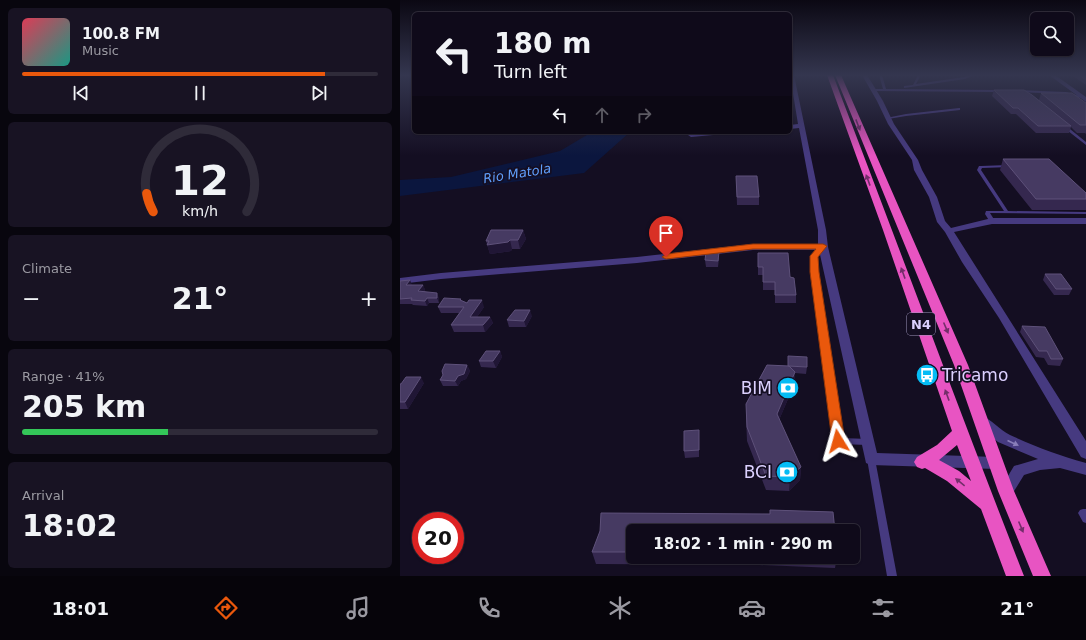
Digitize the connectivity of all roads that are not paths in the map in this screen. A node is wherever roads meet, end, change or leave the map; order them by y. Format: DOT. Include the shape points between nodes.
graph roads {
  1 [pos="797,102"];
  2 [pos="840,102"];
  3 [pos="849,102"];
  4 [pos="879,102"];
  5 [pos="960,109"];
  6 [pos="888,118"];
  7 [pos="1059,122"];
  8 [pos="802,126"];
  9 [pos="792,127"];
  10 [pos="702,134"];
  11 [pos="691,135"];
  12 [pos="1086,144"];
  13 [pos="1017,166"];
  14 [pos="1007,212"];
  15 [pos="1086,214"];
  16 [pos="992,221"];
  17 [pos="1086,221"];
  18 [pos="949,232"];
  19 [pos="823,246"];
  20 [pos="400,281"];
  21 [pos="981,421"];
  22 [pos="960,432"];
  23 [pos="868,442"];
  24 [pos="1086,453"];
  25 [pos="871,459"];
  26 [pos="925,462"];
  27 [pos="971,462"];
  28 [pos="1061,462"];
  29 [pos="996,464"];
  30 [pos="1086,469"];
  31 [pos="1006,491"];
  32 [pos="988,505"];
  33 [pos="1086,513"];
  34 [pos="1086,519"];
  35 [pos="892,576"];
  36 [pos="1016,576"];
  37 [pos="1042,576"];
  1 -- 8 [label="street"];
  22 -- 2 [label="highway, N4, one-way"];
  3 -- 21 [label="highway, N4, one-way" via="947,329"];
  4 -- 6 [label="street"];
  5 -- 6 [label="lane" via="901,114"];
  6 -- 18 [label="street" via="914,160 933,197 941,222"];
  7 -- 12 [label="lane"];
  8 -- 9 [label="street"];
  8 -- 19 [label="street"];
  10 -- 11 [label="street"];
  13 -- 14 [label="lane" via="987,166 979,170"];
  14 -- 15 [label="lane"];
  14 -- 16 [label="lane" via="988,212"];
  16 -- 17 [label="street"];
  16 -- 18 [label="street"];
  18 -- 24 [label="street"];
  19 -- 20 [label="street" via="753,247"];
  19 -- 23 [label="street"];
  19 -- 23 [label="lane" via="814,256 814,272 838,441"];
  21 -- 28 [label="street, one-way" via="1003,438"];
  21 -- 29 [label="highway, N4"];
  22 -- 26 [label="highway" via="946,448"];
  22 -- 27 [label="highway, N4"];
  23 -- 25 [label="street"];
  25 -- 26 [label="street"];
  25 -- 35 [label="lane"];
  26 -- 27 [label="street"];
  32 -- 26 [label="highway, one-way" via="953,476"];
  27 -- 29 [label="street"];
  27 -- 32 [label="highway, N4"];
  28 -- 30 [label="street"];
  28 -- 31 [label="street" via="1019,470"];
  29 -- 31 [label="highway, N4"];
  31 -- 37 [label="highway, N4, one-way"];
  32 -- 36 [label="highway, N4"];
  33 -- 34 [label="lane" via="1083,512"];
}
